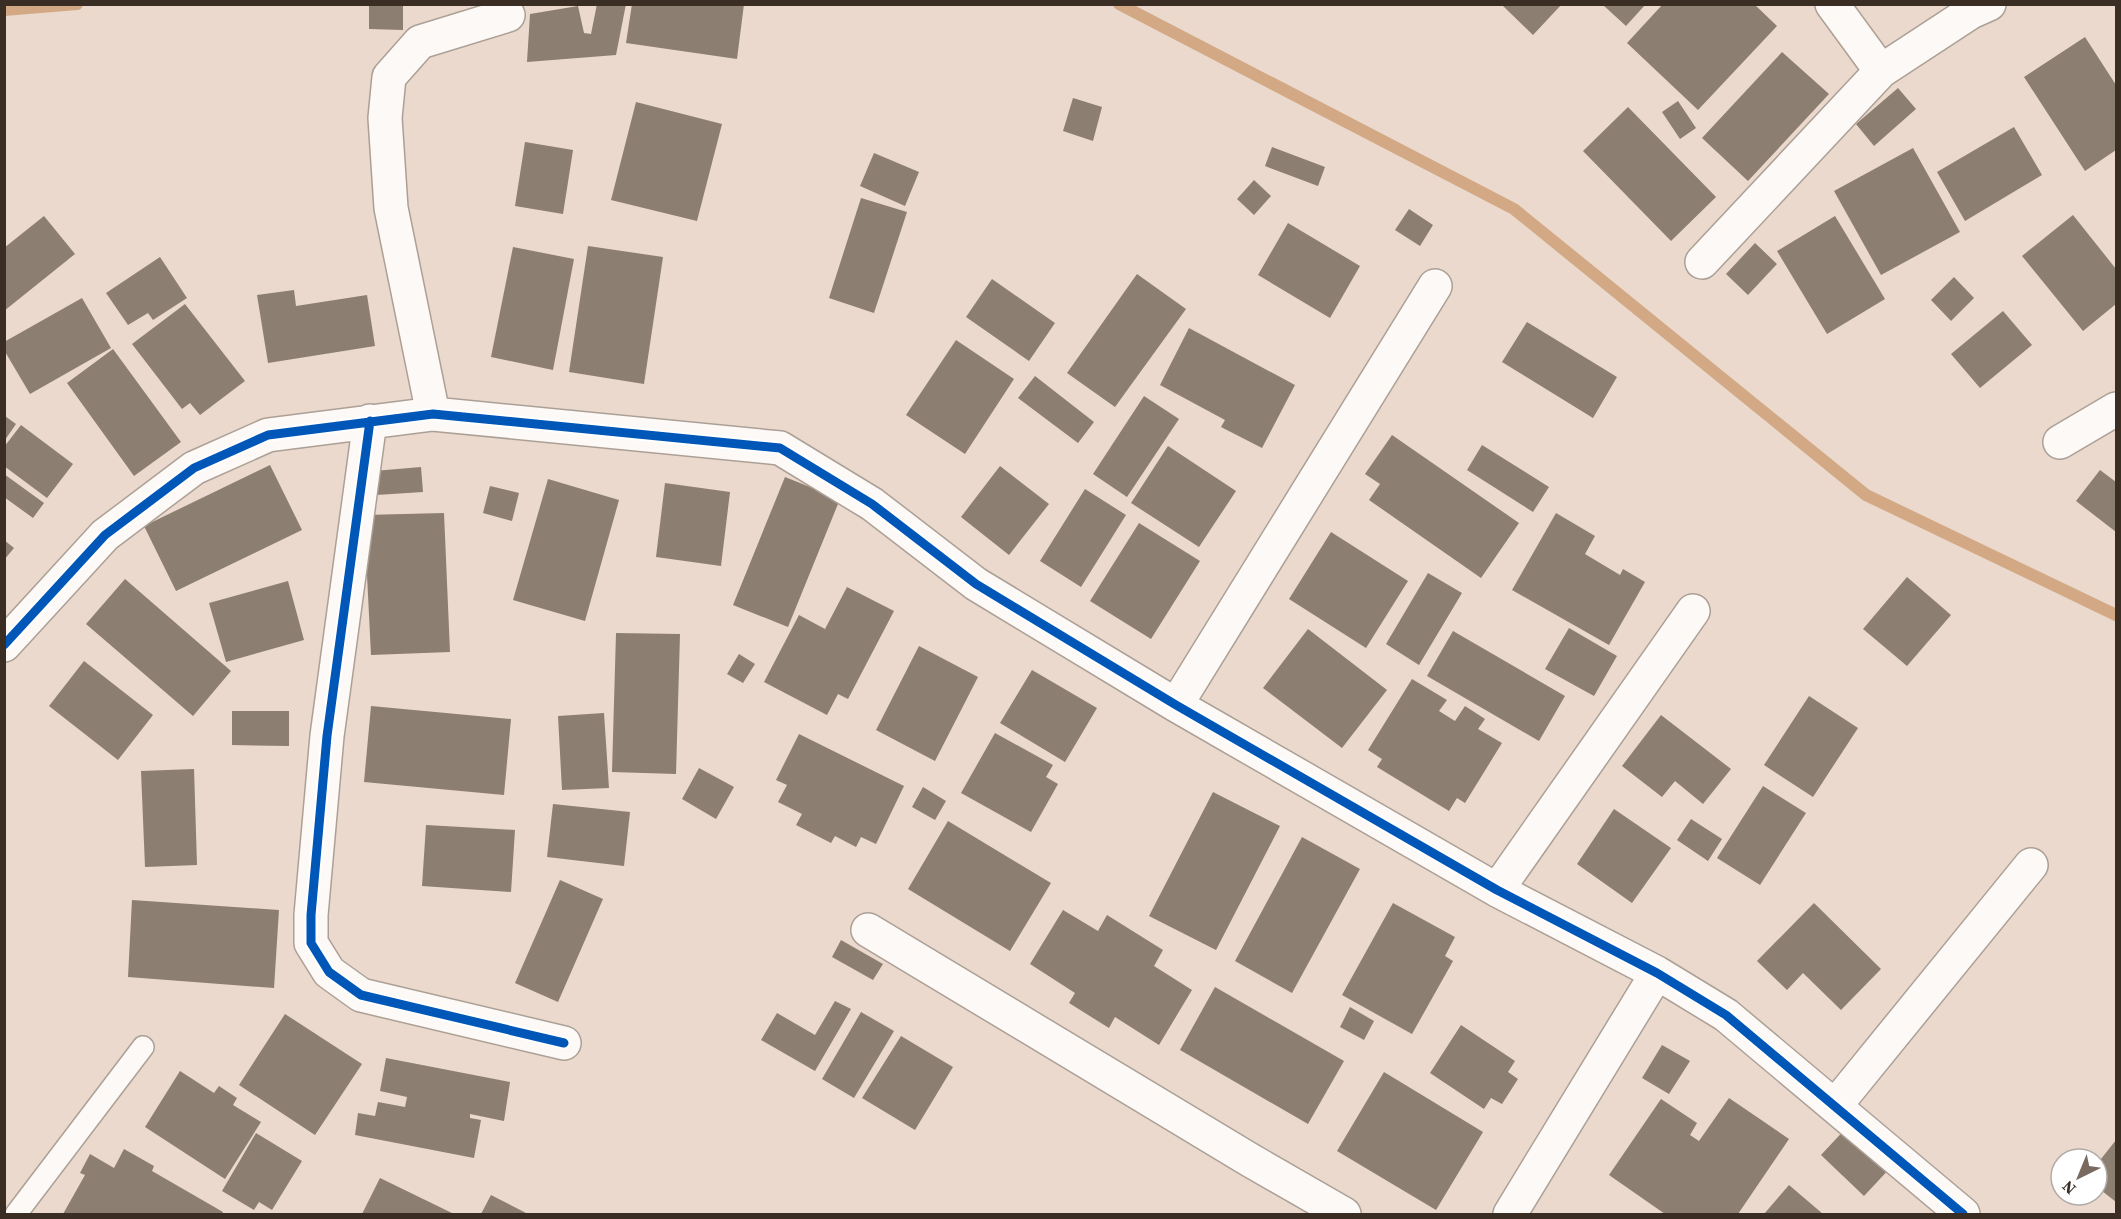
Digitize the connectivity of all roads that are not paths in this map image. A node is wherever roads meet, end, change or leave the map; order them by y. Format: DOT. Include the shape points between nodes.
graph roads {
  1 [pos="1832,4"];
  2 [pos="1989,4"];
  3 [pos="508,15"];
  4 [pos="1881,71"];
  5 [pos="1701,262"];
  6 [pos="1435,286"];
  7 [pos="2116,409"];
  8 [pos="433,414"];
  9 [pos="369,421"];
  10 [pos="2060,442"];
  11 [pos="1693,611"];
  12 [pos="4,645"];
  13 [pos="1176,705"];
  14 [pos="2031,866"];
  15 [pos="1497,890"];
  16 [pos="868,930"];
  17 [pos="1657,973"];
  18 [pos="564,1043"];
  19 [pos="143,1047"];
  20 [pos="1835,1106"];
  21 [pos="16,1215"];
  22 [pos="1344,1215"];
  23 [pos="1510,1215"];
  24 [pos="1963,1215"];
  1 -- 4 [label="street"];
  2 -- 4 [label="street"];
  3 -- 8 [label="street" via="420,42 388,77 385,118 391,208"];
  4 -- 5 [label="street"];
  6 -- 13 [label="street"];
  7 -- 10 [label="street"];
  8 -- 9 [label="street"];
  8 -- 13 [label="street" via="780,448 872,504 976,584"];
  9 -- 12 [label="street" via="268,435 194,468 105,536"];
  9 -- 18 [label="street" via="327,736 310,915 311,943 328,972 362,995"];
  11 -- 15 [label="street"];
  13 -- 15 [label="street"];
  14 -- 20 [label="street"];
  15 -- 17 [label="street"];
  16 -- 22 [label="street"];
  17 -- 20 [label="street" via="1726,1015"];
  17 -- 23 [label="street"];
  19 -- 21 [label="lane"];
  20 -- 24 [label="street"];
}
